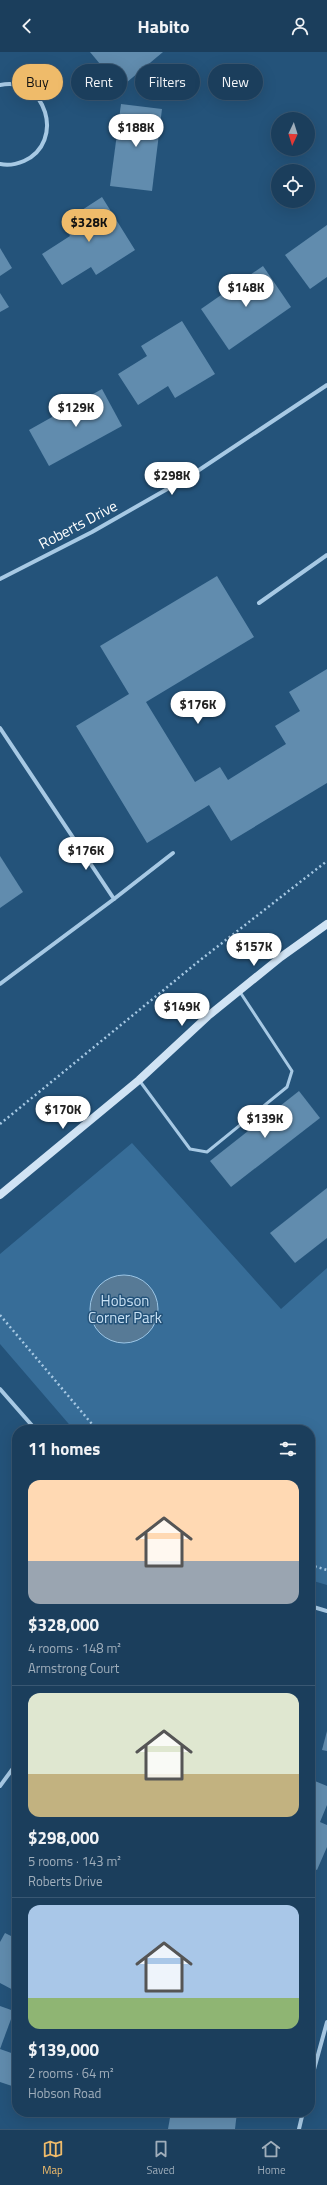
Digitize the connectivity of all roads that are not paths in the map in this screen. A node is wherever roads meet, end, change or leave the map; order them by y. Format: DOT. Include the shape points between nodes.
graph roads {
  1 [pos="0,85"];
  2 [pos="0,164"];
  3 [pos="327,386"];
  4 [pos="327,555"];
  5 [pos="0,579"];
  6 [pos="259,603"];
  7 [pos="0,728"];
  8 [pos="173,853"];
  9 [pos="114,899"];
  10 [pos="327,924"];
  11 [pos="0,984"];
  12 [pos="240,992"];
  13 [pos="139,1080"];
  14 [pos="0,1195"];
  15 [pos="0,1389"];
  16 [pos="32,1425"];
  17 [pos="315,1607"];
  18 [pos="327,1611"];
  19 [pos="12,1770"];
  20 [pos="0,1786"];
  21 [pos="327,2022"];
  22 [pos="315,2066"];
  23 [pos="302,2117"];
  24 [pos="299,2129"];
  1 -- 2 [label="street" via="15,84 27,88 38,97 46,109 48,123 47,137 40,149 30,158 17,164"];
  3 -- 5 [label="street, Roberts Drive" via="163,492"];
  4 -- 6 [label="street"];
  7 -- 9 [label="street"];
  8 -- 9 [label="street"];
  9 -- 11 [label="street"];
  10 -- 12 [label="main road" via="281,957"];
  12 -- 13 [label="main road" via="208,1016"];
  12 -- 13 [label="lane" via="292,1071 287,1087 207,1152 190,1149"];
  13 -- 14 [label="main road"];
  15 -- 16 [label="street"];
  17 -- 18 [label="street"];
  19 -- 20 [label="street"];
  21 -- 22 [label="street"];
  23 -- 24 [label="street"];
}
